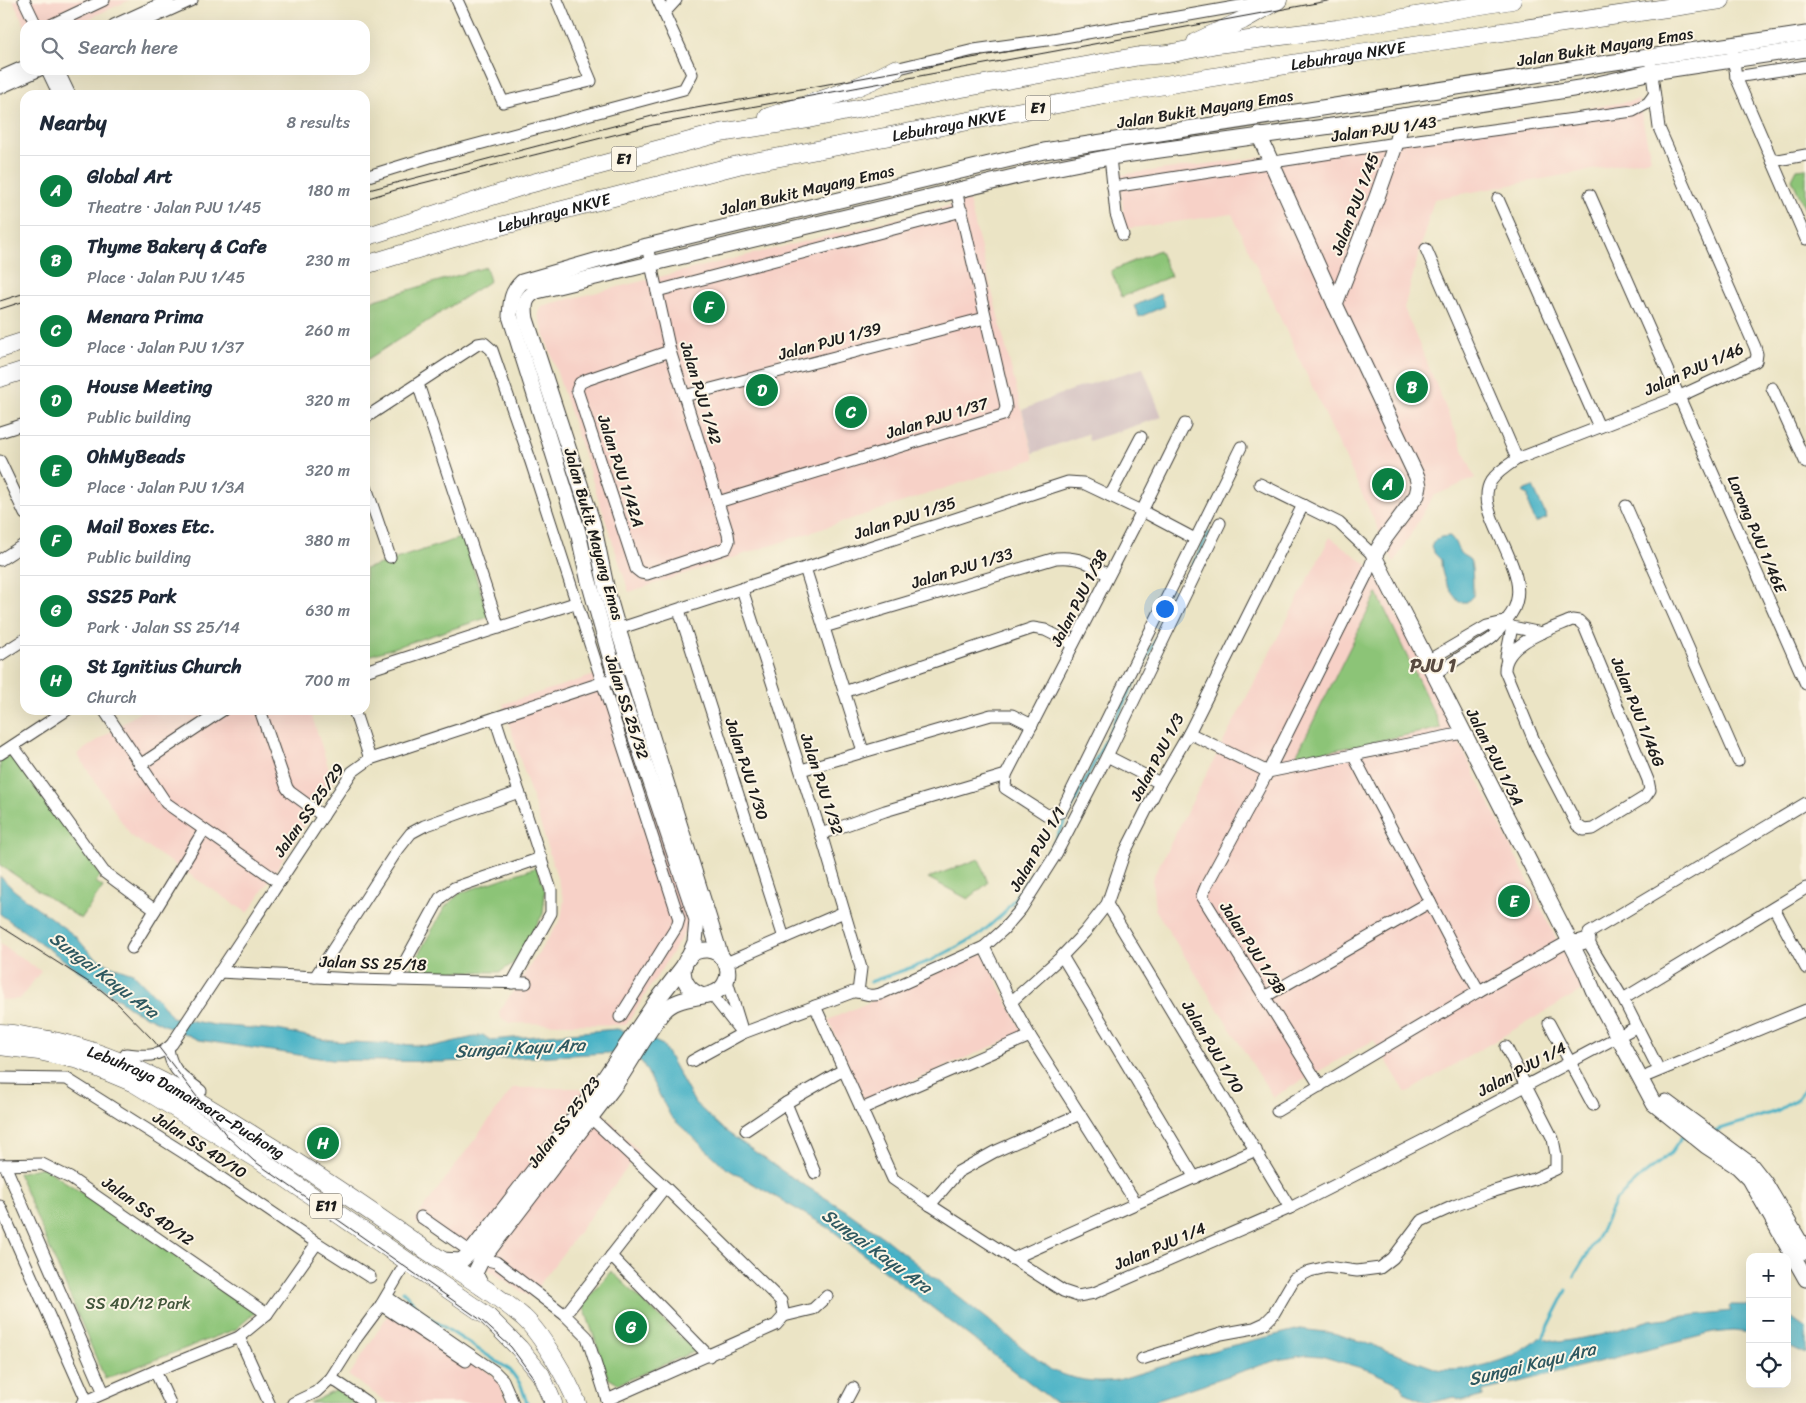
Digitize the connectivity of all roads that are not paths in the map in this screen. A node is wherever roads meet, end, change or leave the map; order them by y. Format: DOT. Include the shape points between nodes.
graph roads {
  1 [pos="24,0"];
  2 [pos="104,0"];
  3 [pos="169,0"];
  4 [pos="192,0"];
  5 [pos="457,0"];
  6 [pos="557,0"];
  7 [pos="658,0"];
  8 [pos="676,0"];
  9 [pos="1277,0"];
  10 [pos="1512,0"];
  11 [pos="1721,0"];
  12 [pos="664,14"];
  13 [pos="34,20"];
  14 [pos="62,20"];
  15 [pos="125,20"];
  16 [pos="148,20"];
  17 [pos="1806,34"];
  18 [pos="1806,49"];
  19 [pos="1733,52"];
  20 [pos="1168,54"];
  21 [pos="1650,57"];
  22 [pos="1806,66"];
  23 [pos="20,68"];
  24 [pos="895,69"];
  25 [pos="1652,72"];
  26 [pos="29,75"];
  27 [pos="49,75"];
  28 [pos="60,75"];
  29 [pos="0,77"];
  30 [pos="1736,77"];
  31 [pos="0,88"];
  32 [pos="57,90"];
  33 [pos="68,90"];
  34 [pos="1654,95"];
  35 [pos="1403,116"];
  36 [pos="720,133"];
  37 [pos="1259,136"];
  38 [pos="1134,138"];
  39 [pos="1396,143"];
  40 [pos="1044,151"];
  41 [pos="1806,155"];
  42 [pos="1110,157"];
  43 [pos="1772,161"];
  44 [pos="1271,162"];
  45 [pos="370,175"];
  46 [pos="928,179"];
  47 [pos="1113,187"];
  48 [pos="956,190"];
  49 [pos="1590,195"];
  50 [pos="1498,199"];
  51 [pos="962,212"];
  52 [pos="1123,234"];
  53 [pos="370,235"];
  54 [pos="1806,239"];
  55 [pos="647,246"];
  56 [pos="1426,250"];
  57 [pos="370,263"];
  58 [pos="651,264"];
  59 [pos="657,291"];
  60 [pos="1335,304"];
  61 [pos="985,318"];
  62 [pos="20,343"];
  63 [pos="0,349"];
  64 [pos="670,351"];
  65 [pos="20,372"];
  66 [pos="0,378"];
  67 [pos="418,384"];
  68 [pos="1772,388"];
  69 [pos="684,396"];
  70 [pos="1680,396"];
  71 [pos="370,415"];
  72 [pos="1185,424"];
  73 [pos="20,426"];
  74 [pos="1598,427"];
  75 [pos="0,432"];
  76 [pos="1141,437"];
  77 [pos="1241,447"];
  78 [pos="1517,459"];
  79 [pos="0,461"];
  80 [pos="1806,463"];
  81 [pos="1260,484"];
  82 [pos="1110,496"];
  83 [pos="370,499"];
  84 [pos="718,502"];
  85 [pos="20,503"];
  86 [pos="1303,505"];
  87 [pos="1626,506"];
  88 [pos="1142,511"];
  89 [pos="1220,524"];
  90 [pos="1195,539"];
  91 [pos="20,547"];
  92 [pos="726,548"];
  93 [pos="1374,556"];
  94 [pos="390,557"];
  95 [pos="0,560"];
  96 [pos="805,568"];
  97 [pos="1108,575"];
  98 [pos="742,589"];
  99 [pos="576,603"];
  100 [pos="679,610"];
  101 [pos="1508,624"];
  102 [pos="824,627"];
  103 [pos="499,628"];
  104 [pos="618,629"];
  105 [pos="1542,633"];
  106 [pos="20,642"];
  107 [pos="1073,644"];
  108 [pos="0,655"];
  109 [pos="1506,661"];
  110 [pos="1431,668"];
  111 [pos="370,669"];
  112 [pos="609,680"];
  113 [pos="1806,684"];
  114 [pos="844,692"];
  115 [pos="60,715"];
  116 [pos="107,715"];
  117 [pos="215,715"];
  118 [pos="262,715"];
  119 [pos="356,715"];
  120 [pos="495,718"];
  121 [pos="1032,725"];
  122 [pos="1189,733"];
  123 [pos="1463,733"];
  124 [pos="13,746"];
  125 [pos="863,751"];
  126 [pos="0,754"];
  127 [pos="1353,755"];
  128 [pos="1107,756"];
  129 [pos="370,760"];
  130 [pos="1738,761"];
  131 [pos="140,765"];
  132 [pos="801,770"];
  133 [pos="1268,772"];
  134 [pos="1006,775"];
  135 [pos="1160,783"];
  136 [pos="1005,788"];
  137 [pos="519,792"];
  138 [pos="1806,803"];
  139 [pos="323,816"];
  140 [pos="204,830"];
  141 [pos="822,834"];
  142 [pos="540,858"];
  143 [pos="279,882"];
  144 [pos="1806,888"];
  145 [pos="1430,902"];
  146 [pos="1107,904"];
  147 [pos="1774,908"];
  148 [pos="155,910"];
  149 [pos="844,912"];
  150 [pos="784,938"];
  151 [pos="1588,940"];
  152 [pos="1569,941"];
  153 [pos="984,947"];
  154 [pos="132,948"];
  155 [pos="1062,956"];
  156 [pos="724,960"];
  157 [pos="686,961"];
  158 [pos="1806,968"];
  159 [pos="219,972"];
  160 [pos="315,977"];
  161 [pos="396,980"];
  162 [pos="727,981"];
  163 [pos="512,983"];
  164 [pos="526,983"];
  165 [pos="1479,991"];
  166 [pos="858,992"];
  167 [pos="707,995"];
  168 [pos="1266,996"];
  169 [pos="1623,999"];
  170 [pos="1011,1002"];
  171 [pos="814,1006"];
  172 [pos="1806,1010"];
  173 [pos="620,1017"];
  174 [pos="653,1017"];
  175 [pos="0,1022"];
  176 [pos="1549,1023"];
  177 [pos="1626,1032"];
  178 [pos="0,1033"];
  179 [pos="743,1033"];
  180 [pos="1030,1036"];
  181 [pos="0,1046"];
  182 [pos="170,1046"];
  183 [pos="1506,1047"];
  184 [pos="126,1054"];
  185 [pos="61,1056"];
  186 [pos="0,1057"];
  187 [pos="692,1060"];
  188 [pos="1570,1062"];
  189 [pos="843,1070"];
  190 [pos="1654,1073"];
  191 [pos="0,1078"];
  192 [pos="606,1086"];
  193 [pos="1320,1086"];
  194 [pos="1526,1086"];
  195 [pos="201,1091"];
  196 [pos="588,1100"];
  197 [pos="786,1103"];
  198 [pos="1593,1105"];
  199 [pos="860,1109"];
  200 [pos="1277,1111"];
  201 [pos="1080,1114"];
  202 [pos="1674,1114"];
  203 [pos="590,1117"];
  204 [pos="746,1130"];
  205 [pos="1256,1150"];
  206 [pos="3,1165"];
  207 [pos="815,1173"];
  208 [pos="1195,1178"];
  209 [pos="665,1187"];
  210 [pos="344,1193"];
  211 [pos="1136,1203"];
  212 [pos="930,1205"];
  213 [pos="0,1206"];
  214 [pos="1290,1208"];
  215 [pos="1773,1209"];
  216 [pos="421,1218"];
  217 [pos="317,1243"];
  218 [pos="1806,1252"];
  219 [pos="477,1255"];
  220 [pos="611,1256"];
  221 [pos="1012,1259"];
  222 [pos="441,1260"];
  223 [pos="407,1261"];
  224 [pos="370,1276"];
  225 [pos="1806,1279"];
  226 [pos="482,1288"];
  227 [pos="828,1296"];
  228 [pos="384,1301"];
  229 [pos="267,1314"];
  230 [pos="565,1315"];
  231 [pos="784,1316"];
  232 [pos="239,1337"];
  233 [pos="709,1356"];
  234 [pos="1142,1359"];
  235 [pos="155,1371"];
  236 [pos="331,1378"];
  237 [pos="853,1388"];
  238 [pos="104,1393"];
  239 [pos="608,1401"];
  240 [pos="85,1402"];
  241 [pos="170,1403"];
  242 [pos="270,1403"];
  243 [pos="293,1403"];
  244 [pos="368,1403"];
  245 [pos="504,1403"];
  246 [pos="513,1403"];
  247 [pos="553,1403"];
  248 [pos="577,1403"];
  249 [pos="845,1403"];
  1 -- 13 [label="street"];
  2 -- 14 [label="street"];
  3 -- 15 [label="street"];
  4 -- 16 [label="street"];
  5 -- 6 [label="street" via="503,102 591,81"];
  7 -- 12 [label="street"];
  8 -- 12 [label="street"];
  9 -- 20 [label="highway"];
  9 -- 24 [label="street" via="974,50"];
  10 -- 20 [label="highway, Lebuhraya NKVE / E1"];
  11 -- 57 [label="highway, Lebuhraya NKVE / E1" via="1340,56 1110,94 738,164 454,238"];
  12 -- 45 [label="street" via="692,74 684,89"];
  17 -- 19 [label="main road, Jalan Bukit Mayang Emas"];
  18 -- 19 [label="main road, Jalan Bukit Mayang Emas"];
  19 -- 21 [label="main road, Jalan Bukit Mayang Emas"];
  19 -- 25 [label="main road, Jalan Bukit Mayang Emas"];
  19 -- 30 [label="street"];
  20 -- 36 [label="highway, Lebuhraya NKVE / E1" via="1140,56"];
  21 -- 25 [label="street, Jalan PJU 1/46"];
  21 -- 38 [label="main road, Jalan Bukit Mayang Emas"];
  22 -- 30 [label="street"];
  23 -- 29 [label="street"];
  24 -- 36 [label="highway" via="830,97"];
  25 -- 34 [label="street, Jalan PJU 1/46"];
  25 -- 35 [label="main road, Jalan Bukit Mayang Emas" via="1579,88"];
  26 -- 31 [label="street"];
  27 -- 32 [label="street"];
  28 -- 33 [label="street"];
  30 -- 43 [label="street"];
  34 -- 39 [label="street, Jalan PJU 1/43" via="1648,103 1633,111"];
  34 -- 70 [label="street, Jalan PJU 1/46" via="1659,128 1757,354 1756,361"];
  35 -- 37 [label="main road, Jalan Bukit Mayang Emas"];
  35 -- 39 [label="main road, Jalan PJU 1/45"];
  36 -- 53 [label="highway, Lebuhraya NKVE / E1" via="529,184"];
  37 -- 42 [label="main road, Jalan Bukit Mayang Emas"];
  37 -- 44 [label="main road, Jalan PJU 1/45"];
  38 -- 40 [label="main road, Jalan Bukit Mayang Emas"];
  38 -- 42 [label="main road" via="1119,146"];
  39 -- 44 [label="street, Jalan PJU 1/43"];
  39 -- 60 [label="main road, Jalan PJU 1/45"];
  40 -- 42 [label="main road" via="1070,154 1098,151"];
  40 -- 46 [label="main road, Jalan Bukit Mayang Emas"];
  41 -- 43 [label="street"];
  42 -- 47 [label="street"];
  42 -- 48 [label="main road, Jalan Bukit Mayang Emas"];
  43 -- 54 [label="street"];
  44 -- 47 [label="street, Jalan PJU 1/43"];
  44 -- 60 [label="main road, Jalan PJU 1/45"];
  46 -- 48 [label="main road" via="946,181"];
  46 -- 55 [label="main road, Jalan Bukit Mayang Emas"];
  47 -- 52 [label="street" via="1116,214"];
  48 -- 51 [label="street, Jalan PJU 1/37"];
  48 -- 58 [label="main road, Jalan Bukit Mayang Emas"];
  49 -- 70 [label="street, Lorong PJU 1/46E"];
  50 -- 74 [label="street"];
  51 -- 59 [label="street"];
  51 -- 61 [label="street, Jalan PJU 1/37"];
  55 -- 58 [label="street, Jalan PJU 1/42"];
  55 -- 112 [label="main road, Jalan Bukit Mayang Emas" via="522,282 511,297 510,316 578,532"];
  56 -- 78 [label="street"];
  58 -- 59 [label="street, Jalan PJU 1/42"];
  58 -- 104 [label="main road, Jalan Bukit Mayang Emas" via="537,291 530,294 525,309 593,524"];
  59 -- 64 [label="street, Jalan PJU 1/42"];
  60 -- 93 [label="main road, Jalan PJU 1/45" via="1419,486 1417,495"];
  61 -- 69 [label="street, Jalan PJU 1/39"];
  61 -- 84 [label="street, Jalan PJU 1/37" via="1005,401 1003,414"];
  62 -- 63 [label="highway"];
  64 -- 69 [label="street, Jalan PJU 1/42"];
  64 -- 92 [label="street, Jalan PJU 1/42A" via="586,380 577,390 636,569 641,574 648,574"];
  65 -- 66 [label="highway"];
  67 -- 71 [label="street"];
  67 -- 99 [label="street, Jalan SS 25/32" via="478,344 484,343 492,350"];
  67 -- 103 [label="street"];
  68 -- 80 [label="street"];
  69 -- 84 [label="street, Jalan PJU 1/42"];
  70 -- 74 [label="street, Jalan PJU 1/46"];
  70 -- 113 [label="street, Lorong PJU 1/46E"];
  72 -- 88 [label="street, Jalan PJU 1/38"];
  73 -- 75 [label="street"];
  74 -- 78 [label="street, Jalan PJU 1/46"];
  76 -- 82 [label="street"];
  77 -- 90 [label="street, Jalan PJU 1/1"];
  78 -- 101 [label="street, Jalan PJU 1/46" via="1504,467 1491,482 1486,504 1514,571 1517,592"];
  79 -- 85 [label="street"];
  81 -- 86 [label="street"];
  82 -- 88 [label="street, Jalan PJU 1/35"];
  82 -- 96 [label="street, Jalan PJU 1/35" via="1083,483 1068,482"];
  83 -- 94 [label="street"];
  84 -- 92 [label="street, Jalan PJU 1/42" via="728,534"];
  86 -- 93 [label="street" via="1340,524"];
  86 -- 122 [label="street, Jalan PJU 1/3"];
  87 -- 130 [label="street"];
  88 -- 90 [label="street, Jalan PJU 1/35"];
  88 -- 97 [label="street, Jalan PJU 1/38"];
  89 -- 128 [label="street, Jalan PJU 1/1"];
  90 -- 136 [label="street, Jalan PJU 1/1" via="1061,812 1048,815"];
  91 -- 95 [label="street"];
  93 -- 110 [label="main road, Jalan PJU 1/3A"];
  93 -- 133 [label="street"];
  96 -- 98 [label="street, Jalan PJU 1/35"];
  96 -- 102 [label="street"];
  97 -- 102 [label="street, Jalan PJU 1/33" via="1082,559 1056,558"];
  97 -- 107 [label="street, Jalan PJU 1/38"];
  98 -- 100 [label="street, Jalan PJU 1/35"];
  98 -- 132 [label="street, Jalan PJU 1/32"];
  99 -- 103 [label="street"];
  99 -- 112 [label="street, Jalan SS 25/32"];
  100 -- 104 [label="street, Jalan PJU 1/35"];
  100 -- 150 [label="street, Jalan PJU 1/30"];
  101 -- 105 [label="street"];
  101 -- 109 [label="street"];
  101 -- 110 [label="street, Jalan PJU 1/46" via="1494,637"];
  102 -- 114 [label="street"];
  103 -- 111 [label="street"];
  104 -- 156 [label="main road, Jalan Bukit Mayang Emas"];
  105 -- 109 [label="street, Jalan PJU 1/46G" via="1526,640 1512,651"];
  105 -- 109 [label="street, Jalan PJU 1/46G" via="1572,620 1579,620 1584,626 1648,780 1650,790 1645,798 1592,829 1584,830 1577,825 1538,750 1505,670"];
  106 -- 108 [label="street"];
  107 -- 114 [label="street" via="1034,628"];
  107 -- 121 [label="street, Jalan PJU 1/38"];
  110 -- 123 [label="main road, Jalan PJU 1/3A"];
  112 -- 120 [label="street, Jalan SS 25/29"];
  112 -- 157 [label="main road, Jalan Bukit Mayang Emas" via="697,920 695,942"];
  112 -- 173 [label="street, Jalan SS 25/32" via="679,919"];
  114 -- 125 [label="street"];
  115 -- 124 [label="street"];
  116 -- 131 [label="street"];
  117 -- 131 [label="street"];
  118 -- 139 [label="street" via="286,788"];
  119 -- 129 [label="street"];
  120 -- 129 [label="street, Jalan SS 25/29"];
  120 -- 137 [label="street"];
  121 -- 125 [label="street" via="1012,715 991,715"];
  121 -- 134 [label="street, Jalan PJU 1/38"];
  122 -- 133 [label="street"];
  122 -- 135 [label="street, Jalan PJU 1/3"];
  123 -- 127 [label="street"];
  123 -- 152 [label="main road, Jalan PJU 1/3A"];
  124 -- 126 [label="street"];
  124 -- 148 [label="street" via="104,872"];
  125 -- 132 [label="street"];
  127 -- 133 [label="street"];
  127 -- 145 [label="street"];
  128 -- 135 [label="street"];
  128 -- 153 [label="street, Jalan PJU 1/1" via="1056,854 1021,909"];
  129 -- 139 [label="street, Jalan SS 25/29" via="352,772"];
  131 -- 140 [label="street" via="166,803"];
  132 -- 141 [label="street, Jalan PJU 1/32"];
  133 -- 168 [label="street, Jalan PJU 1/3B" via="1202,896"];
  134 -- 136 [label="street, Jalan PJU 1/38"];
  134 -- 141 [label="street" via="894,808"];
  135 -- 146 [label="street, Jalan PJU 1/3" via="1124,854"];
  137 -- 142 [label="street"];
  137 -- 160 [label="street" via="411,833"];
  138 -- 151 [label="street" via="1594,929"];
  139 -- 143 [label="street, Jalan SS 25/29"];
  140 -- 143 [label="street"];
  140 -- 148 [label="street"];
  141 -- 149 [label="street, Jalan PJU 1/32"];
  142 -- 161 [label="street" via="454,888 440,898"];
  142 -- 163 [label="street" via="551,890 551,913"];
  143 -- 159 [label="street, Jalan SS 25/29"];
  144 -- 147 [label="street"];
  145 -- 165 [label="street"];
  145 -- 168 [label="street"];
  146 -- 155 [label="street, Jalan PJU 1/3"];
  146 -- 205 [label="street, Jalan PJU 1/10"];
  147 -- 158 [label="street"];
  147 -- 169 [label="street"];
  148 -- 154 [label="street"];
  149 -- 150 [label="street"];
  149 -- 166 [label="street, Jalan PJU 1/32" via="861,968"];
  150 -- 156 [label="street"];
  151 -- 152 [label="main road"];
  151 -- 169 [label="street"];
  152 -- 165 [label="street"];
  152 -- 177 [label="main road, Jalan PJU 1/3A" via="1586,973 1598,980"];
  153 -- 166 [label="street, Jalan PJU 1/1" via="880,994 871,997"];
  153 -- 170 [label="street"];
  155 -- 170 [label="street, Jalan PJU 1/3"];
  155 -- 208 [label="street"];
  156 -- 157 [label="main road" via="708,950 693,954"];
  156 -- 162 [label="main road" via="728,968"];
  157 -- 167 [label="main road" via="685,983 690,989"];
  157 -- 174 [label="main road, Jalan SS 25/23"];
  159 -- 160 [label="street, Jalan SS 25/18"];
  159 -- 182 [label="street, Jalan SS 25/29"];
  160 -- 161 [label="street, Jalan SS 25/18"];
  161 -- 163 [label="street, Jalan SS 25/18"];
  162 -- 167 [label="main road" via="724,987"];
  162 -- 179 [label="street"];
  163 -- 164 [label="street, Jalan SS 25/18"];
  165 -- 193 [label="street"];
  166 -- 171 [label="street, Jalan PJU 1/1"];
  167 -- 174 [label="main road, Jalan SS 25/23" via="679,1000"];
  167 -- 179 [label="street"];
  168 -- 193 [label="street, Jalan PJU 1/3B"];
  169 -- 177 [label="street"];
  170 -- 180 [label="street"];
  171 -- 179 [label="street, Jalan PJU 1/1"];
  171 -- 189 [label="street, Jalan PJU 1/4"];
  172 -- 190 [label="street"];
  174 -- 192 [label="main road, Jalan SS 25/23"];
  175 -- 184 [label="highway" via="70,1035"];
  176 -- 188 [label="street"];
  177 -- 188 [label="street, Jalan PJU 1/4"];
  177 -- 190 [label="main road"];
  177 -- 202 [label="main road" via="1654,1104"];
  178 -- 210 [label="highway, Lebuhraya Damansara–Puchong / E11" via="74,1045 144,1072 200,1102"];
  179 -- 187 [label="street, Jalan PJU 1/1"];
  180 -- 199 [label="street"];
  180 -- 201 [label="street"];
  181 -- 185 [label="highway, Lebuhraya Damansara–Puchong / E11"];
  182 -- 184 [label="street" via="152,1056"];
  182 -- 195 [label="street" via="172,1065"];
  183 -- 194 [label="street"];
  184 -- 195 [label="highway"];
  185 -- 186 [label="highway" via="46,1062"];
  185 -- 223 [label="highway, Lebuhraya Damansara–Puchong / E11" via="134,1083 261,1161"];
  188 -- 194 [label="street, Jalan PJU 1/4"];
  188 -- 198 [label="street"];
  189 -- 197 [label="street"];
  189 -- 199 [label="street, Jalan PJU 1/4"];
  190 -- 202 [label="main road" via="1663,1100"];
  191 -- 217 [label="street, Jalan SS 4D/10" via="67,1079 192,1158"];
  192 -- 196 [label="main road, Jalan SS 25/23"];
  192 -- 203 [label="main road, Jalan SS 25/23"];
  193 -- 200 [label="street"];
  194 -- 214 [label="street, Jalan PJU 1/4"];
  194 -- 234 [label="street" via="1553,1139 1556,1169 1421,1221 1393,1258 1380,1268 1357,1271 1327,1267 1294,1279 1272,1315 1259,1325"];
  195 -- 210 [label="highway" via="242,1117"];
  196 -- 203 [label="main road"];
  196 -- 219 [label="main road, Jalan SS 25/23"];
  197 -- 204 [label="street"];
  197 -- 207 [label="street"];
  199 -- 212 [label="street, Jalan PJU 1/4" via="893,1179"];
  201 -- 211 [label="street"];
  201 -- 212 [label="street" via="994,1152 958,1172"];
  202 -- 215 [label="main road" via="1714,1143 1750,1179"];
  203 -- 209 [label="street"];
  203 -- 219 [label="main road, Jalan SS 25/23"];
  205 -- 208 [label="street"];
  205 -- 214 [label="street, Jalan PJU 1/10"];
  206 -- 229 [label="street, Jalan SS 4D/12" via="42,1164 70,1178"];
  206 -- 238 [label="street"];
  208 -- 211 [label="street"];
  209 -- 220 [label="street"];
  209 -- 231 [label="street" via="781,1302"];
  210 -- 222 [label="highway, Lebuhraya Damansara–Puchong / E11"];
  211 -- 221 [label="street"];
  212 -- 221 [label="street, Jalan PJU 1/4"];
  213 -- 240 [label="street"];
  214 -- 221 [label="street, Jalan PJU 1/4" via="1094,1293 1078,1296 1063,1291"];
  215 -- 218 [label="main road"];
  215 -- 225 [label="main road"];
  216 -- 219 [label="street"];
  217 -- 224 [label="street, Jalan SS 4D/10"];
  217 -- 229 [label="street"];
  219 -- 222 [label="main road" via="461,1261"];
  219 -- 226 [label="main road, Jalan SS 25/23" via="475,1273"];
  219 -- 230 [label="street" via="496,1262"];
  220 -- 230 [label="street"];
  220 -- 233 [label="street"];
  222 -- 226 [label="highway, Lebuhraya Damansara–Puchong / E11"];
  223 -- 228 [label="street"];
  223 -- 247 [label="highway, Lebuhraya Damansara–Puchong / E11" via="487,1316 541,1375"];
  226 -- 248 [label="highway, Lebuhraya Damansara–Puchong / E11" via="524,1318 548,1348"];
  227 -- 231 [label="street" via="813,1309"];
  228 -- 236 [label="street"];
  228 -- 245 [label="street" via="498,1384"];
  228 -- 246 [label="street" via="494,1371 503,1380"];
  229 -- 232 [label="street"];
  230 -- 239 [label="street" via="586,1337"];
  231 -- 233 [label="street" via="776,1325"];
  232 -- 235 [label="street"];
  232 -- 242 [label="street"];
  233 -- 239 [label="street"];
  235 -- 238 [label="street"];
  235 -- 241 [label="street"];
  236 -- 243 [label="street" via="316,1392"];
  236 -- 244 [label="street"];
  237 -- 249 [label="street"];
  238 -- 240 [label="street"];
}
